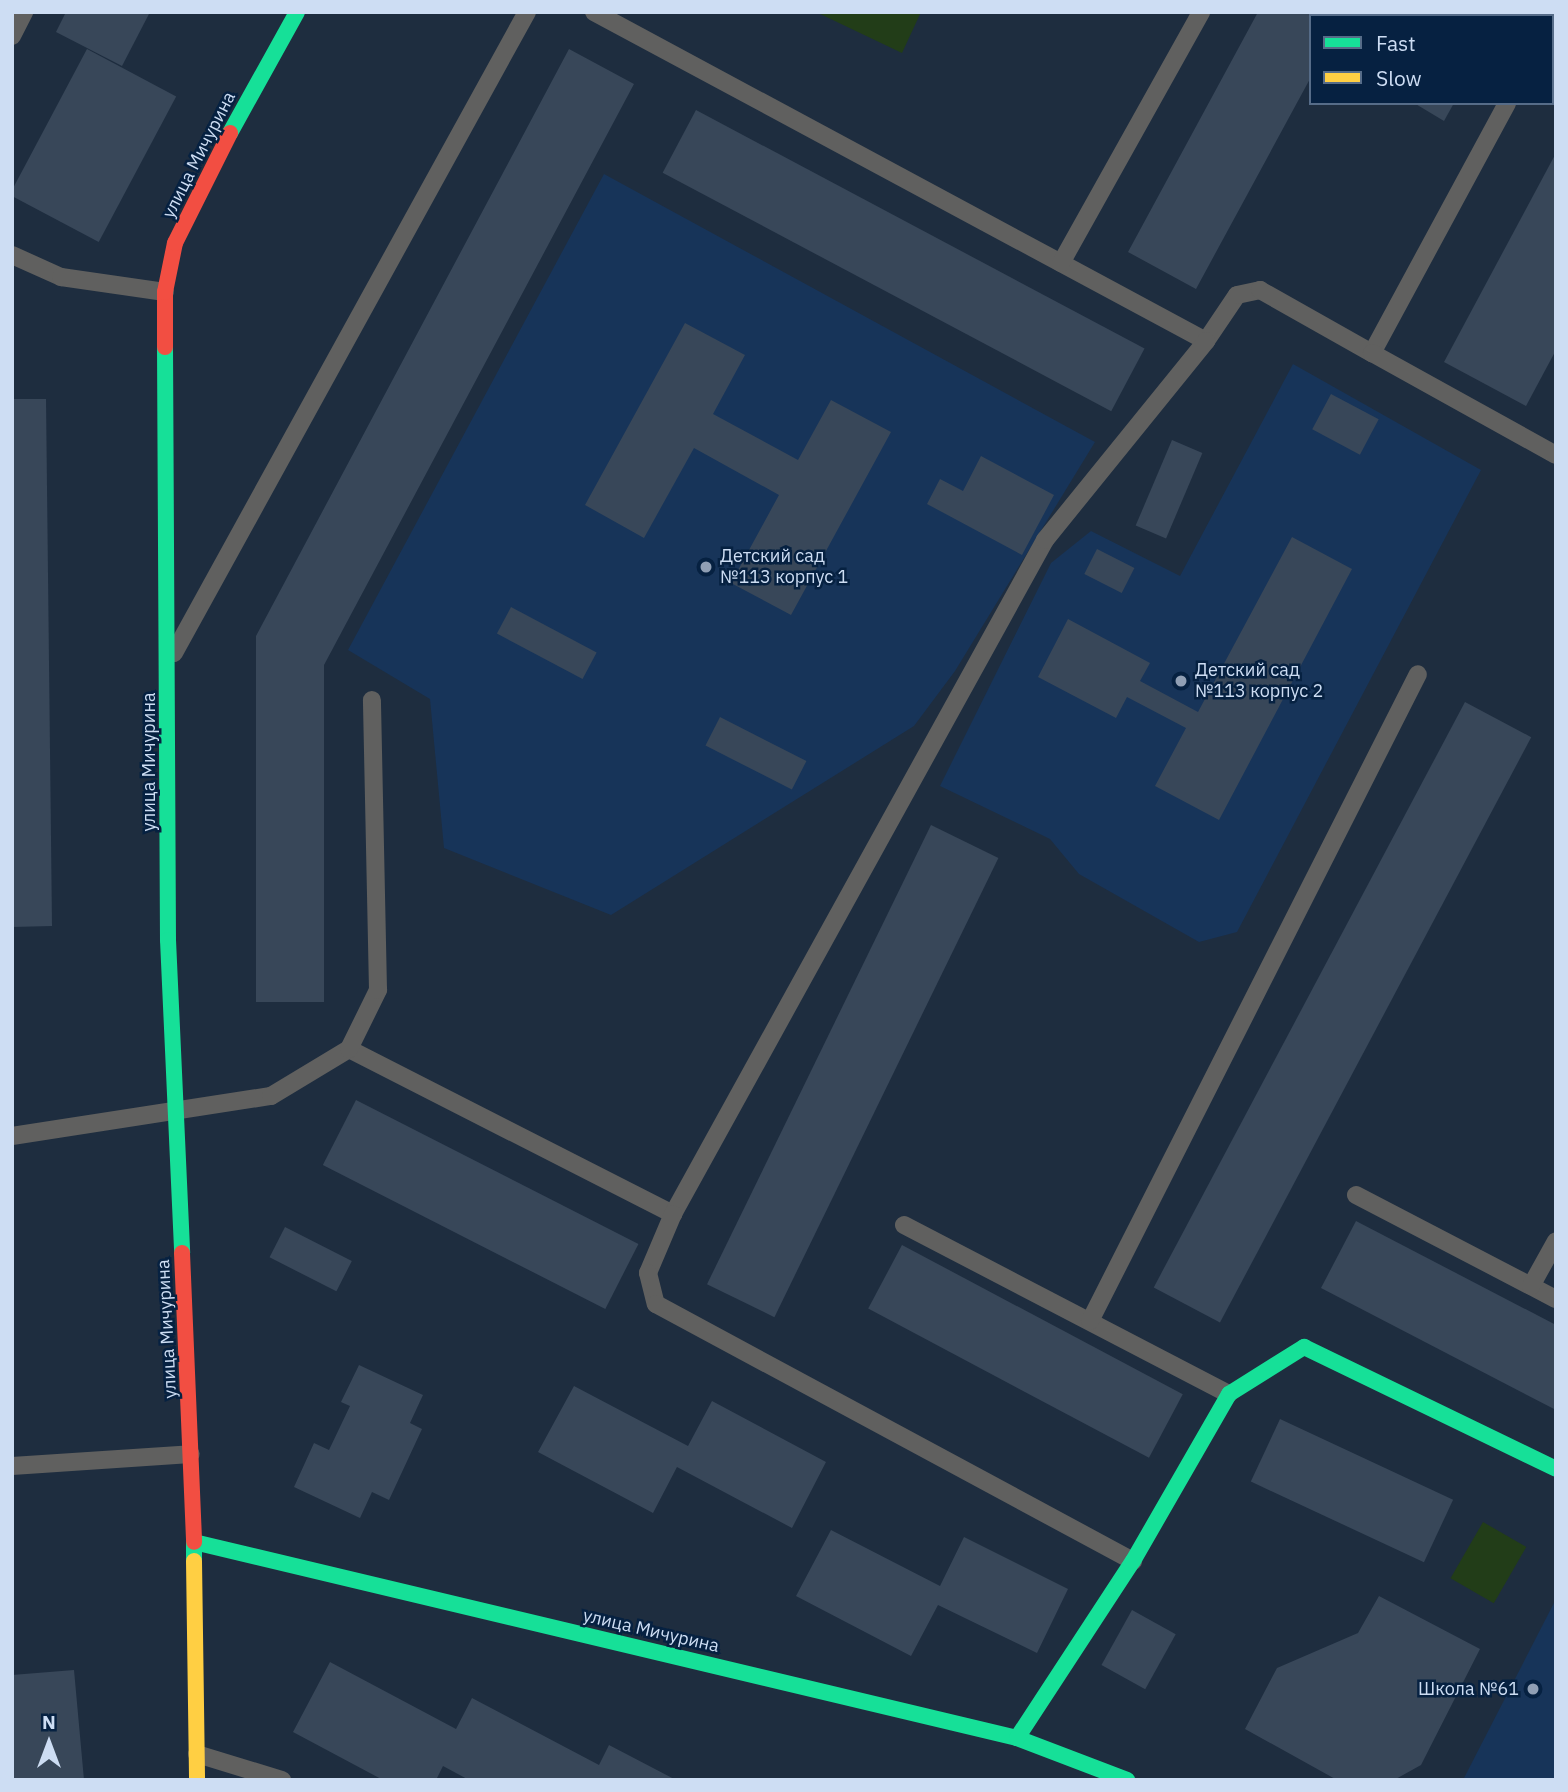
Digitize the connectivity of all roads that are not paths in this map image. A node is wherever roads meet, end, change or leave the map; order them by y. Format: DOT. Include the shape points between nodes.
graph roads {
  1 [pos="24,12"];
  2 [pos="297,12"];
  3 [pos="527,12"];
  4 [pos="594,12"];
  5 [pos="1202,12"];
  6 [pos="12,36"];
  7 [pos="1506,105"];
  8 [pos="12,255"];
  9 [pos="1060,263"];
  10 [pos="165,292"];
  11 [pos="1206,341"];
  12 [pos="1372,353"];
  13 [pos="1556,455"];
  14 [pos="168,665"];
  15 [pos="1418,674"];
  16 [pos="372,700"];
  17 [pos="349,1049"];
  18 [pos="176,1109"];
  19 [pos="12,1136"];
  20 [pos="1356,1195"];
  21 [pos="673,1214"];
  22 [pos="904,1224"];
  23 [pos="1556,1241"];
  24 [pos="1531,1286"];
  25 [pos="1556,1299"];
  26 [pos="1090,1321"];
  27 [pos="1229,1394"];
  28 [pos="191,1454"];
  29 [pos="12,1465"];
  30 [pos="1556,1469"];
  31 [pos="194,1542"];
  32 [pos="1133,1561"];
  33 [pos="1017,1738"];
  34 [pos="197,1754"];
  35 [pos="1091,1771"];
  36 [pos="197,1780"];
  37 [pos="282,1780"];
  38 [pos="1128,1780"];
  1 -- 6 [label="lane"];
  2 -- 10 [label="street, улица Мичурина" via="207,175 175,243"];
  3 -- 14 [label="lane"];
  4 -- 9 [label="lane"];
  5 -- 9 [label="lane"];
  7 -- 12 [label="lane"];
  8 -- 10 [label="lane" via="61,278"];
  9 -- 11 [label="lane"];
  10 -- 14 [label="street, улица Мичурина"];
  11 -- 12 [label="lane" via="1237,295 1260,290"];
  11 -- 21 [label="lane" via="1045,541"];
  12 -- 13 [label="lane"];
  14 -- 18 [label="street, улица Мичурина" via="168,940"];
  15 -- 26 [label="lane"];
  16 -- 17 [label="lane" via="378,990"];
  17 -- 18 [label="lane" via="271,1096"];
  17 -- 21 [label="lane"];
  18 -- 19 [label="lane"];
  18 -- 28 [label="street, улица Мичурина"];
  20 -- 24 [label="lane"];
  21 -- 32 [label="lane" via="648,1273 656,1304"];
  22 -- 26 [label="lane"];
  23 -- 24 [label="lane"];
  24 -- 25 [label="lane"];
  26 -- 27 [label="lane"];
  27 -- 30 [label="street" via="1304,1347"];
  27 -- 32 [label="street"];
  28 -- 29 [label="lane"];
  28 -- 31 [label="street, улица Мичурина"];
  31 -- 33 [label="street, улица Мичурина"];
  31 -- 34 [label="street, улица Мичурина"];
  32 -- 33 [label="street"];
  33 -- 35 [label="street, улица Мичурина"];
  34 -- 36 [label="street, улица Мичурина"];
  34 -- 37 [label="lane"];
  35 -- 38 [label="street, улица Мичурина"];
}
